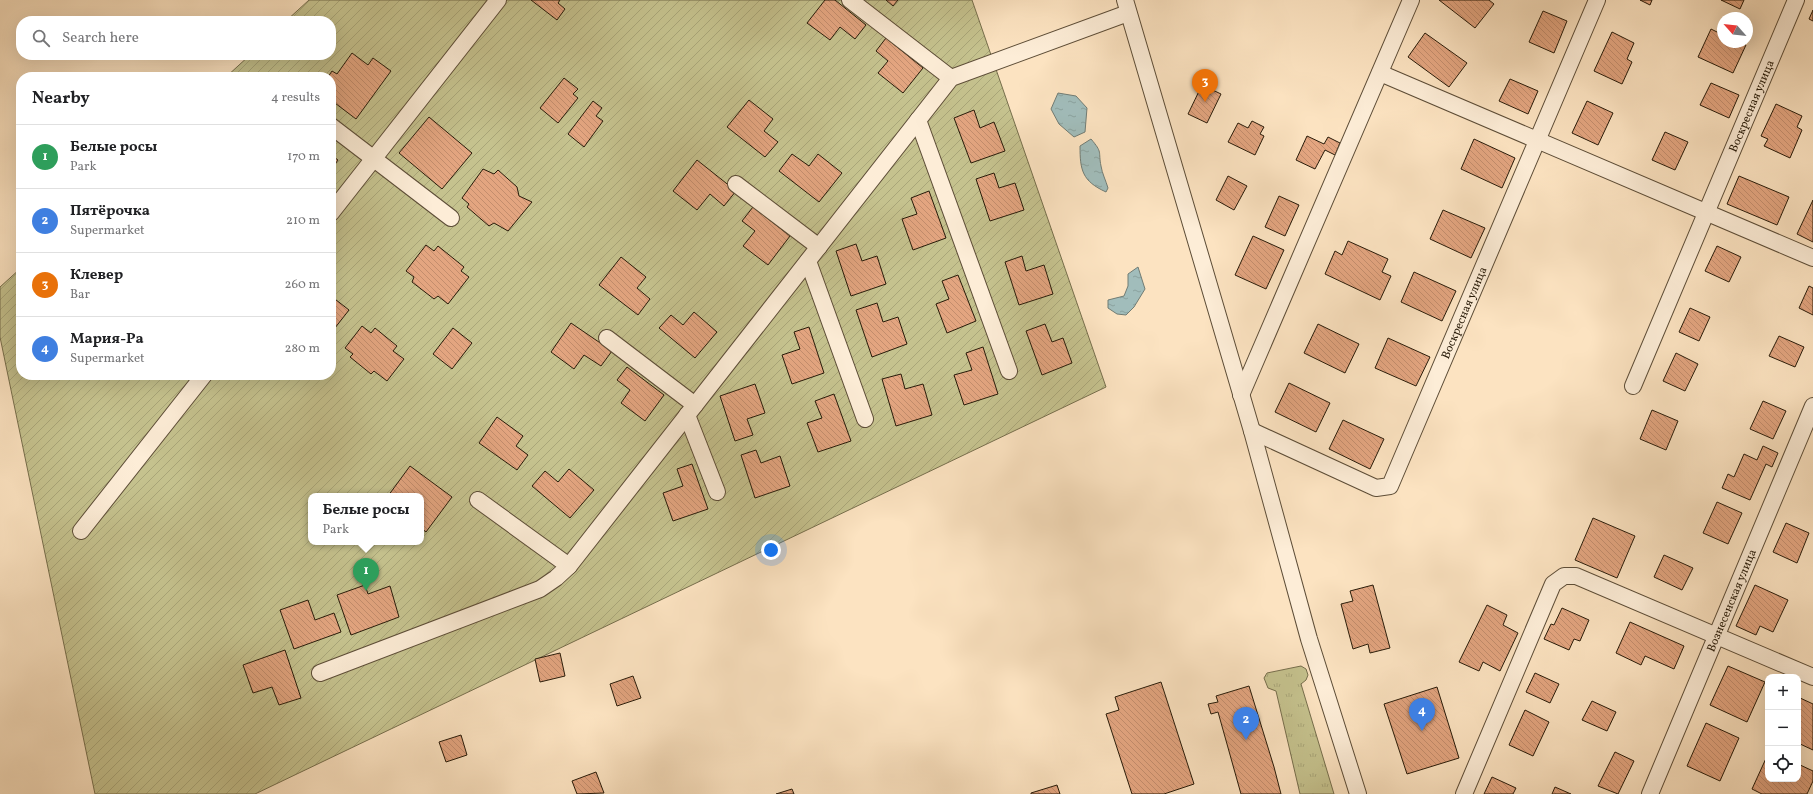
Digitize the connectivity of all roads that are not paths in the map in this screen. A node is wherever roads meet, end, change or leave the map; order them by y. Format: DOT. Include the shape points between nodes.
graph roads {
  1 [pos="498,0"];
  2 [pos="850,0"];
  3 [pos="1411,0"];
  4 [pos="1597,0"];
  5 [pos="1796,0"];
  6 [pos="1127,7"];
  7 [pos="1380,73"];
  8 [pos="951,78"];
  9 [pos="918,120"];
  10 [pos="336,130"];
  11 [pos="1537,140"];
  12 [pos="373,159"];
  13 [pos="736,184"];
  14 [pos="336,207"];
  15 [pos="1707,212"];
  16 [pos="451,218"];
  17 [pos="819,247"];
  18 [pos="1813,258"];
  19 [pos="808,261"];
  20 [pos="606,338"];
  21 [pos="1009,371"];
  22 [pos="200,380"];
  23 [pos="1633,386"];
  24 [pos="1241,394"];
  25 [pos="1813,406"];
  26 [pos="691,410"];
  27 [pos="865,419"];
  28 [pos="1252,431"];
  29 [pos="717,492"];
  30 [pos="478,500"];
  31 [pos="82,531"];
  32 [pos="569,566"];
  33 [pos="1716,636"];
  34 [pos="320,674"];
  35 [pos="1813,677"];
  36 [pos="1358,794"];
  37 [pos="1464,794"];
  38 [pos="1650,794"];
  1 -- 12 [label="street"];
  2 -- 8 [label="street"];
  3 -- 7 [label="street"];
  4 -- 11 [label="street, Воскресная улица"];
  5 -- 15 [label="street, Воскресная улица"];
  6 -- 8 [label="street"];
  6 -- 24 [label="street"];
  7 -- 11 [label="street"];
  7 -- 24 [label="street"];
  8 -- 9 [label="street"];
  9 -- 17 [label="street"];
  9 -- 21 [label="street"];
  10 -- 12 [label="street"];
  11 -- 15 [label="street"];
  11 -- 28 [label="street, Воскресная улица" via="1390,486 1376,488"];
  12 -- 14 [label="street"];
  12 -- 16 [label="street"];
  13 -- 17 [label="street"];
  15 -- 18 [label="street"];
  15 -- 23 [label="street, Воскресная улица"];
  17 -- 19 [label="street"];
  19 -- 26 [label="street"];
  19 -- 27 [label="street"];
  20 -- 26 [label="street"];
  22 -- 31 [label="street"];
  24 -- 28 [label="street"];
  25 -- 33 [label="street, Вознесенская улица"];
  26 -- 29 [label="street"];
  26 -- 32 [label="street"];
  28 -- 36 [label="street" via="1309,639"];
  30 -- 32 [label="street"];
  32 -- 34 [label="street" via="540,589"];
  33 -- 35 [label="street"];
  33 -- 37 [label="street" via="1576,576 1564,576 1553,584"];
  33 -- 38 [label="street, Вознесенская улица"];
}
